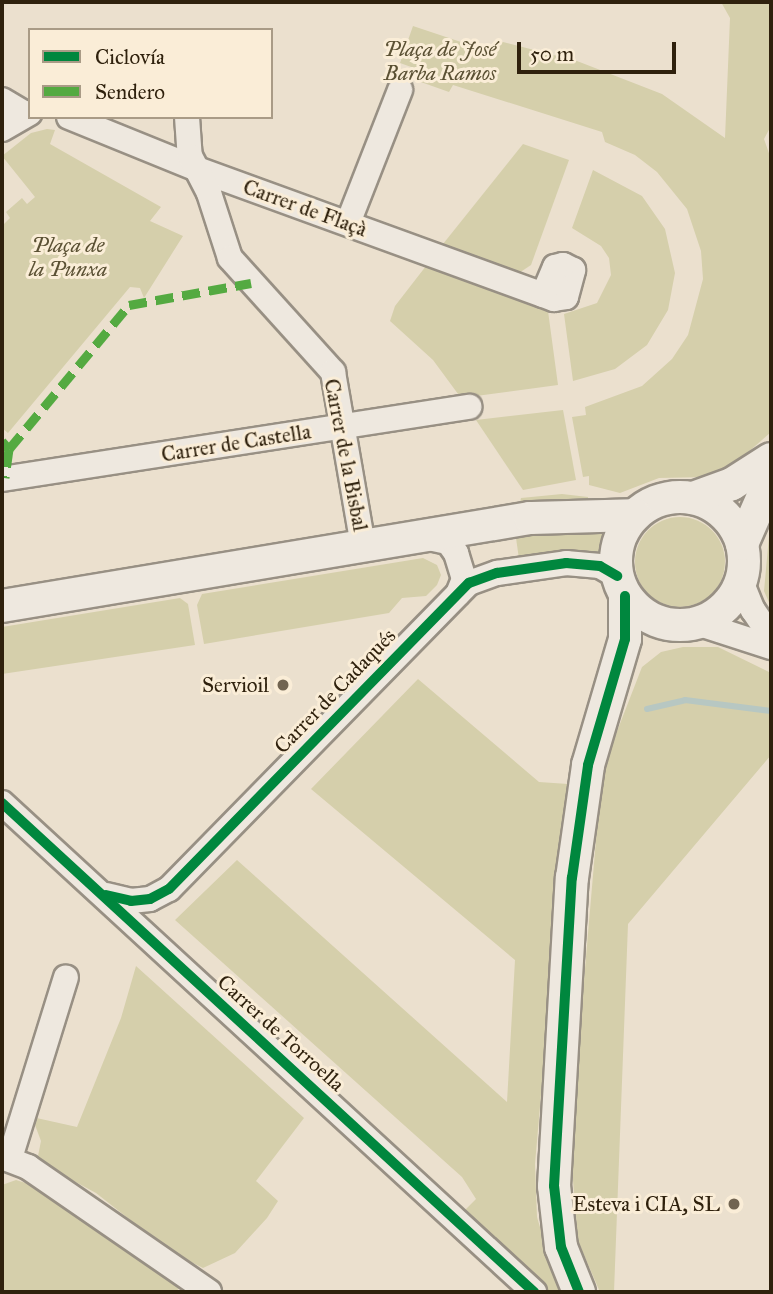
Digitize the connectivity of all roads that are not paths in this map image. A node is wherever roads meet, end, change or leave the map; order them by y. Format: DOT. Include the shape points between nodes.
graph roads {
  1 [pos="400,90"];
  2 [pos="2,100"];
  3 [pos="27,114"];
  4 [pos="74,119"];
  5 [pos="187,119"];
  6 [pos="2,129"];
  7 [pos="197,169"];
  8 [pos="348,223"];
  9 [pos="543,295"];
  10 [pos="469,407"];
  11 [pos="343,426"];
  12 [pos="771,458"];
  13 [pos="771,478"];
  14 [pos="2,479"];
  15 [pos="693,498"];
  16 [pos="635,515"];
  17 [pos="417,536"];
  18 [pos="742,544"];
  19 [pos="363,545"];
  20 [pos="741,581"];
  21 [pos="621,586"];
  22 [pos="458,594"];
  23 [pos="2,606"];
  24 [pos="688,624"];
  25 [pos="771,636"];
  26 [pos="771,647"];
  27 [pos="613,683"];
  28 [pos="2,803"];
  29 [pos="106,895"];
  30 [pos="66,977"];
  31 [pos="6,1157"];
  32 [pos="209,1292"];
  33 [pos="534,1292"];
  34 [pos="579,1292"];
  1 -- 8 [label="street"];
  2 -- 3 [label="street"];
  3 -- 6 [label="street"];
  4 -- 7 [label="street, Carrer de Flaçà"];
  5 -- 7 [label="street, Carrer de la Bisbal" via="190,156"];
  7 -- 8 [label="street, Carrer de Flaçà"];
  7 -- 11 [label="street, Carrer de la Bisbal" via="239,272 332,372"];
  8 -- 9 [label="street, Carrer de Flaçà"];
  10 -- 11 [label="street, Carrer de Castella"];
  11 -- 14 [label="street, Carrer de Castella"];
  11 -- 19 [label="street, Carrer de la Bisbal"];
  12 -- 15 [label="street" via="732,484"];
  13 -- 18 [label="street"];
  15 -- 16 [label="street" via="662,499"];
  15 -- 18 [label="street" via="724,514"];
  16 -- 17 [label="street" via="604,519 559,514"];
  16 -- 21 [label="street" via="617,549"];
  17 -- 19 [label="street"];
  17 -- 22 [label="street" via="448,542 456,553 464,579"];
  18 -- 20 [label="street"];
  19 -- 23 [label="street"];
  20 -- 24 [label="street" via="724,608"];
  20 -- 25 [label="street"];
  21 -- 22 [label="street, Carrer de Cadaqués" via="600,566 566,564 497,573 469,583"];
  21 -- 24 [label="street" via="653,620"];
  21 -- 27 [label="street" via="625,639"];
  22 -- 29 [label="street, Carrer de Cadaqués" via="169,889 149,899 131,901"];
  24 -- 26 [label="street"];
  24 -- 27 [label="street" via="631,659"];
  27 -- 34 [label="street" via="598,720 577,824 559,1069 555,1217"];
  28 -- 29 [label="street, Carrer de Torroella"];
  29 -- 33 [label="street, Carrer de Torroella"];
  30 -- 31 [label="street"];
  31 -- 32 [label="street"];
}
